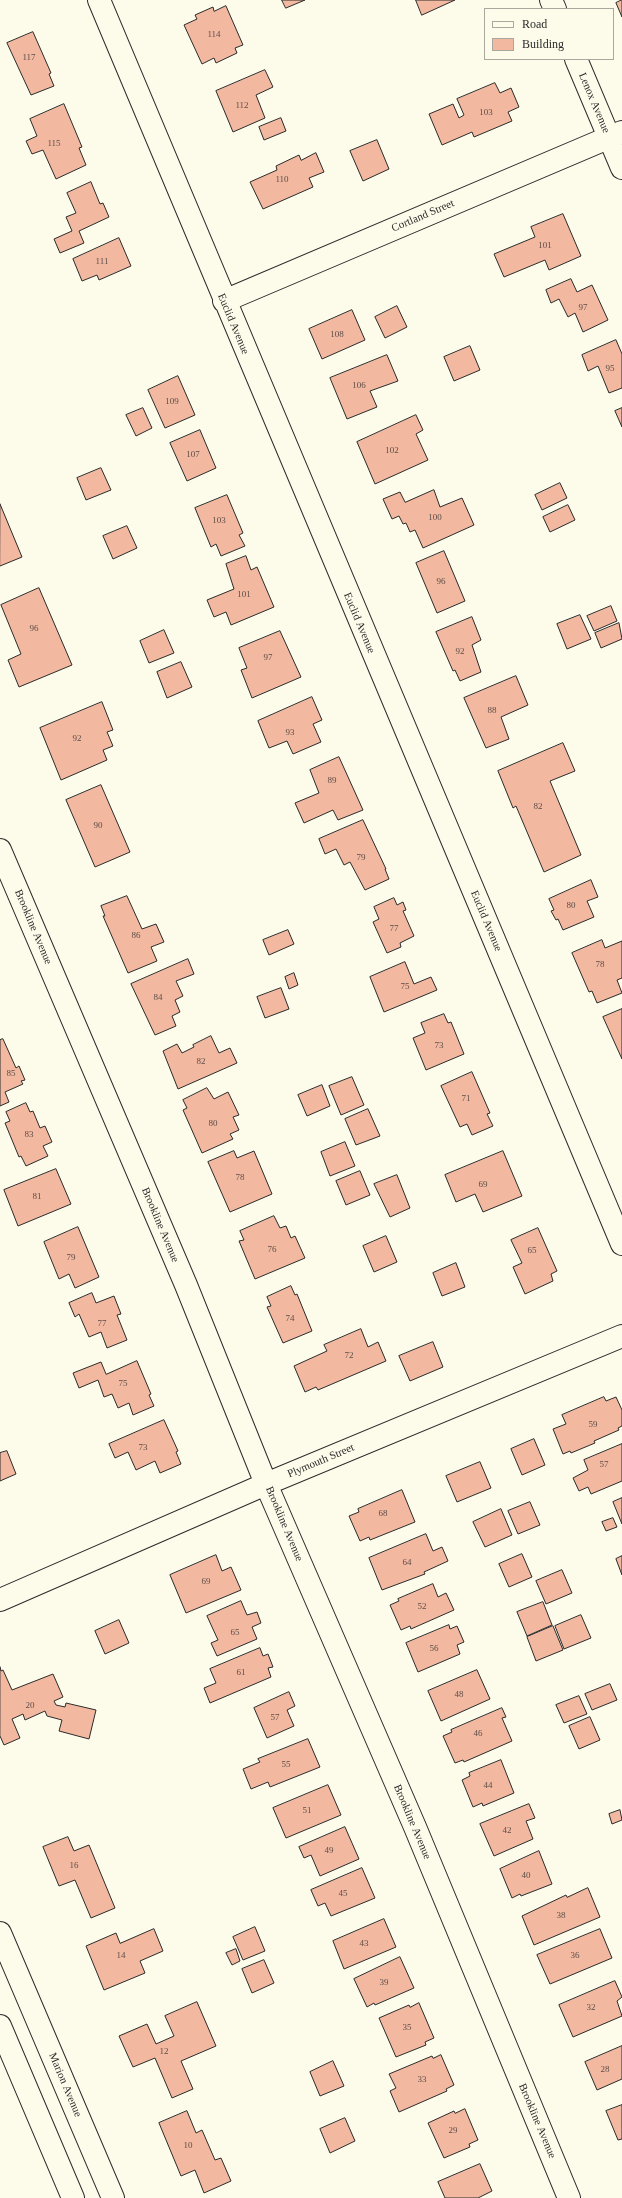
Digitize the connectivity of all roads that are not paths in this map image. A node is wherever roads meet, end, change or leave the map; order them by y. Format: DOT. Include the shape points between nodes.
graph roads {
  1 [pos="99,0"];
  2 [pos="577,60"];
  3 [pos="615,134"];
  4 [pos="622,168"];
  5 [pos="224,301"];
  6 [pos="0,850"];
  7 [pos="622,1244"];
  8 [pos="622,1336"];
  9 [pos="266,1484"];
  10 [pos="0,1600"];
  11 [pos="0,1933"];
  12 [pos="8,1975"];
  13 [pos="0,2026"];
  14 [pos="73,2198"];
  15 [pos="113,2198"];
  16 [pos="569,2198"];
  1 -- 5 [label="street, Euclid Avenue"];
  2 -- 3 [label="street, Lenox Avenue"];
  3 -- 4 [label="street, Lenox Avenue"];
  3 -- 5 [label="street, Cortland Street"];
  5 -- 7 [label="street, Euclid Avenue"];
  6 -- 9 [label="street, Brookline Avenue" via="186,1285"];
  8 -- 9 [label="street, Plymouth Street"];
  9 -- 10 [label="street, Plymouth Street"];
  9 -- 16 [label="street, Brookline Avenue" via="415,1827"];
  11 -- 12 [label="street, Marion Avenue"];
  12 -- 15 [label="street, Marion Avenue"];
  13 -- 14 [label="street"];
}
